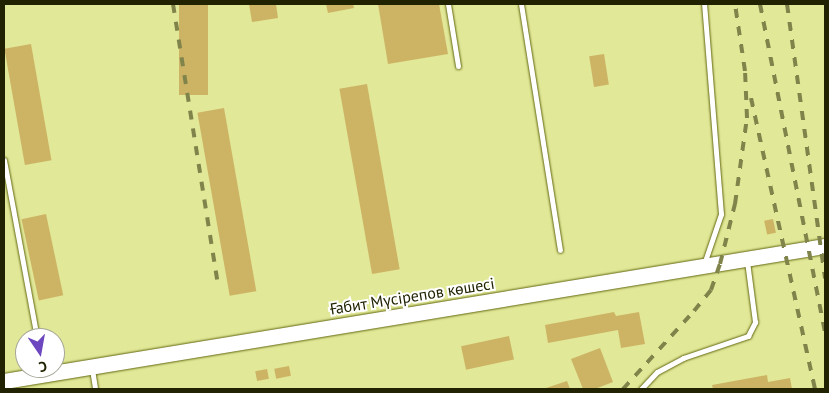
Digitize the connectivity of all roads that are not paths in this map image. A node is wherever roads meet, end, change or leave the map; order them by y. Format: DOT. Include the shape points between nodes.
graph roads {
  1 [pos="448,4"];
  2 [pos="521,4"];
  3 [pos="704,4"];
  4 [pos="458,66"];
  5 [pos="4,160"];
  6 [pos="825,246"];
  7 [pos="560,250"];
  8 [pos="747,259"];
  9 [pos="703,267"];
  10 [pos="36,328"];
  11 [pos="92,366"];
  12 [pos="65,369"];
  13 [pos="94,389"];
  14 [pos="641,389"];
  1 -- 4 [label="lane"];
  2 -- 7 [label="lane"];
  3 -- 9 [label="lane" via="721,214"];
  5 -- 10 [label="lane"];
  6 -- 8 [label="main road, Ғабит Мүсірепов көшесі"];
  8 -- 9 [label="main road, Ғабит Мүсірепов көшесі"];
  8 -- 14 [label="lane" via="755,322 748,336 683,358 657,372"];
  9 -- 11 [label="main road, Ғабит Мүсірепов көшесі"];
  11 -- 12 [label="main road, Ғабит Мүсірепов көшесі"];
  11 -- 13 [label="lane"];
}
